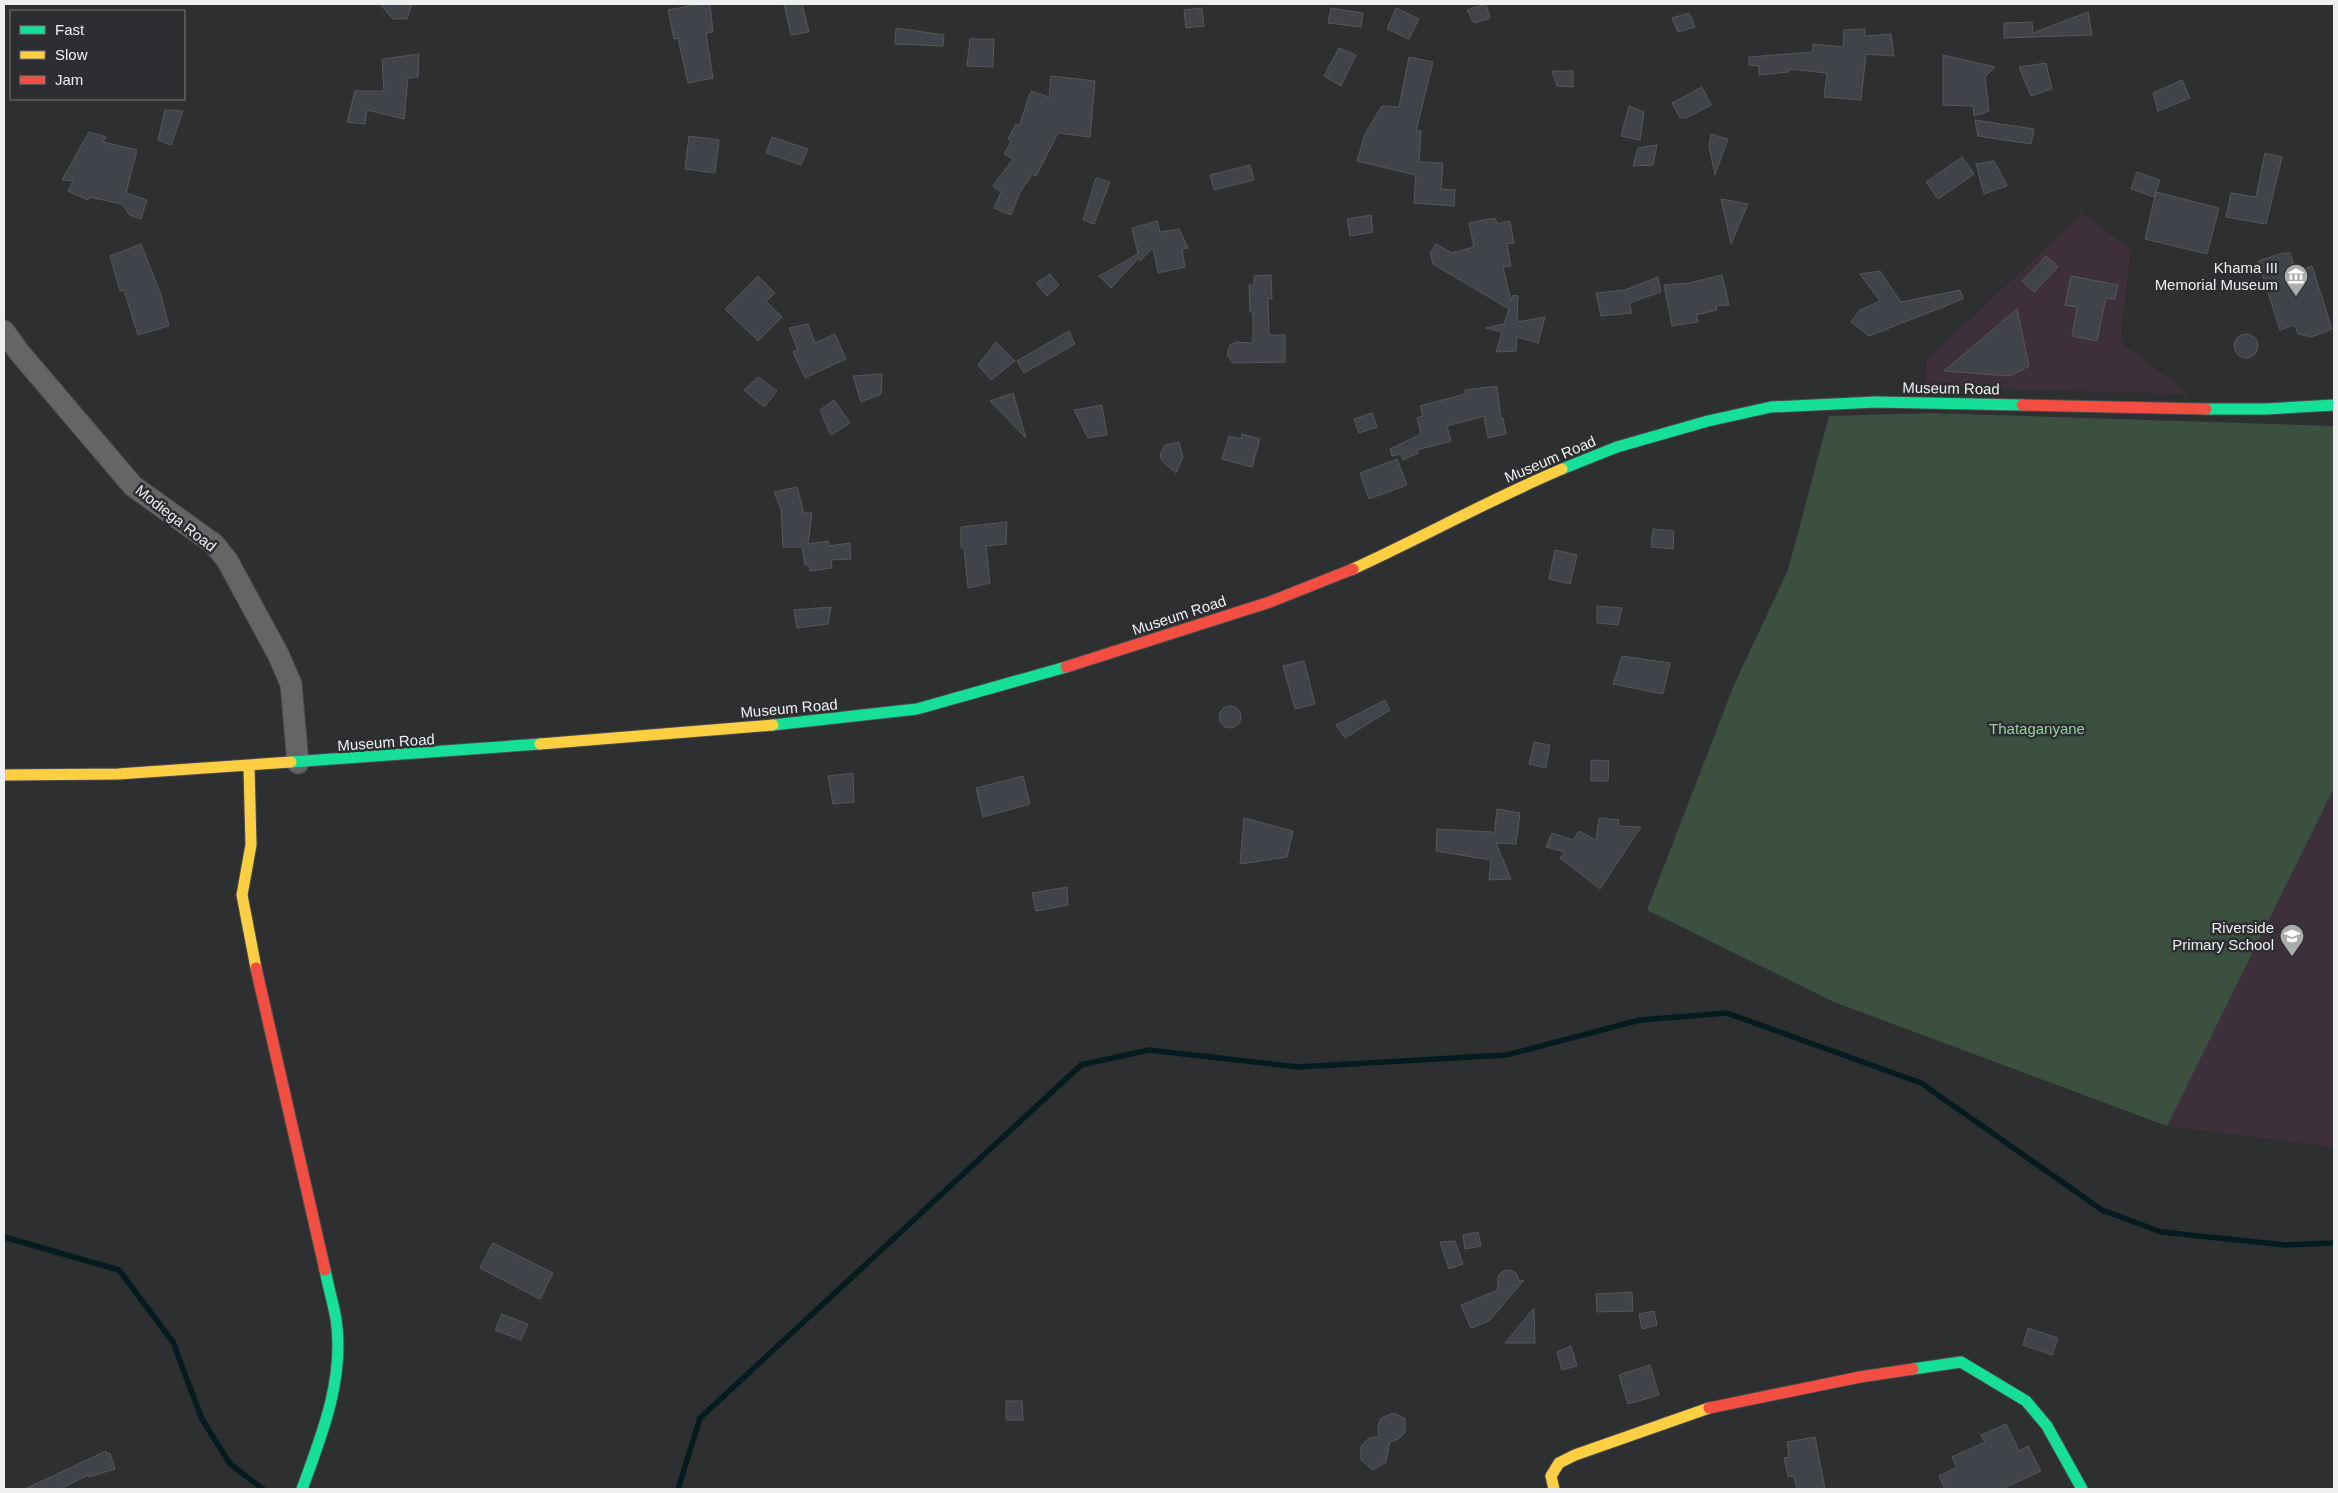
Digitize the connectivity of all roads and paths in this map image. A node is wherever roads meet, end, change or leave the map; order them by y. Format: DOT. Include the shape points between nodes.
graph roads {
  1 [pos="4,331"];
  2 [pos="2334,405"];
  3 [pos="298,763"];
  4 [pos="249,766"];
  5 [pos="4,776"];
  6 [pos="302,1489"];
  7 [pos="1554,1489"];
  8 [pos="2082,1489"];
  1 -- 3 [label="street, Modiega Road" via="134,486 214,544 227,560 291,684"];
  2 -- 3 [label="street, Museum Road" via="2223,409 1876,402 1771,407 1635,442 1568,466 1515,489 1406,545 1270,602 940,705 812,722"];
  3 -- 4 [label="street, Museum Road"];
  4 -- 5 [label="street, Museum Road" via="118,774"];
  4 -- 6 [label="street" via="251,845 242,895 338,1338 338,1373 327,1423"];
  7 -- 8 [label="street" via="1551,1476 1559,1463 1709,1408 1860,1377 1961,1362 2026,1401 2047,1426"];
}
